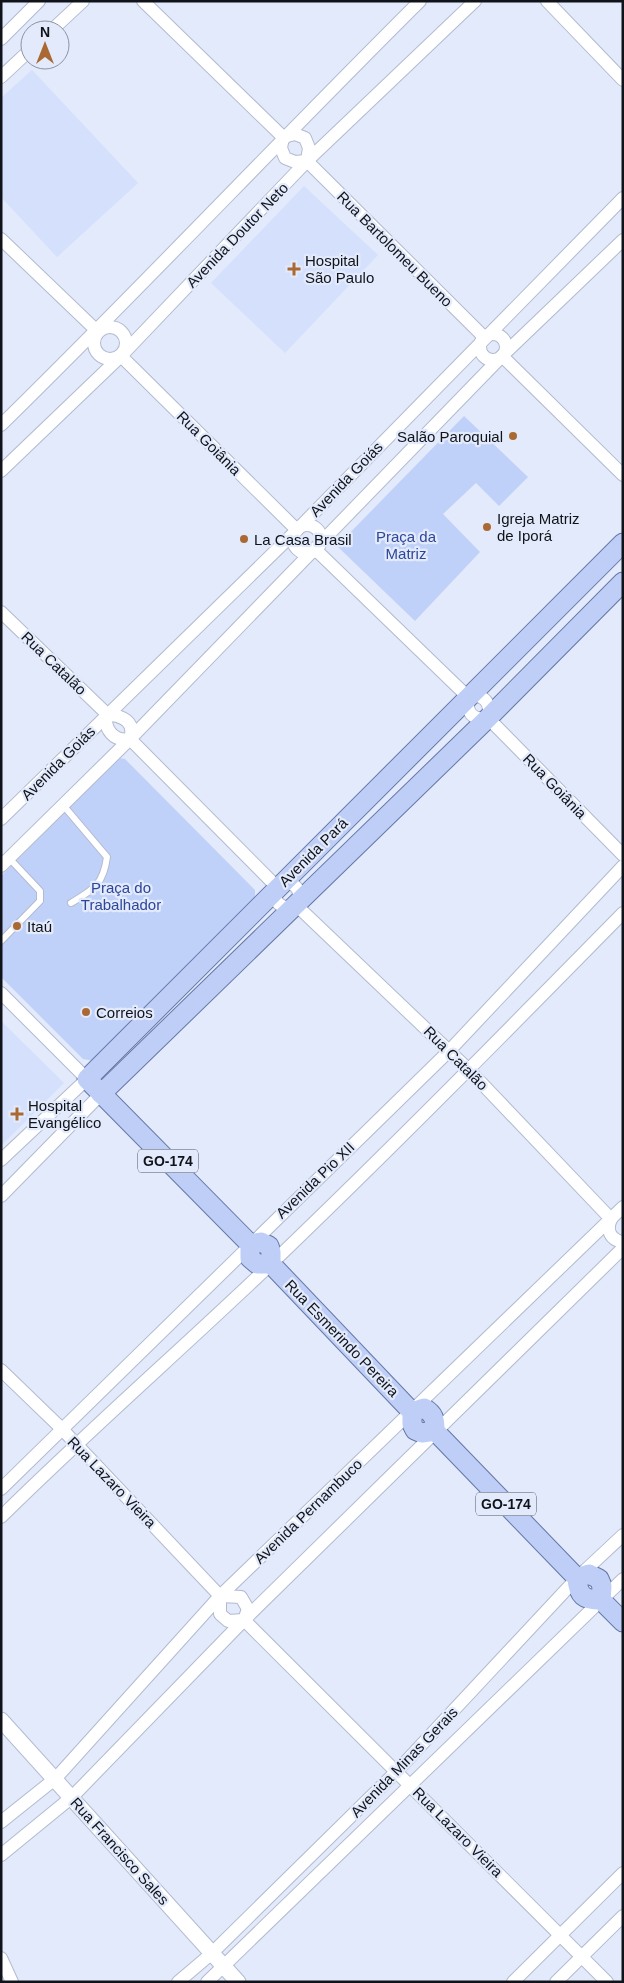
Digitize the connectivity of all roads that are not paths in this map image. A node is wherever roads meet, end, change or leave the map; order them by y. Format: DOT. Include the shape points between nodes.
graph roads {
  1 [pos="39,1"];
  2 [pos="83,1"];
  3 [pos="143,1"];
  4 [pos="420,1"];
  5 [pos="474,1"];
  6 [pos="547,1"];
  7 [pos="63,20"];
  8 [pos="1,39"];
  9 [pos="20,59"];
  10 [pos="1,77"];
  11 [pos="623,80"];
  12 [pos="283,137"];
  13 [pos="307,161"];
  14 [pos="623,198"];
  15 [pos="1,240"];
  16 [pos="623,240"];
  17 [pos="98,331"];
  18 [pos="484,338"];
  19 [pos="122,356"];
  20 [pos="502,356"];
  21 [pos="1,425"];
  22 [pos="1,471"];
  23 [pos="623,476"];
  24 [pos="297,530"];
  25 [pos="623,543"];
  26 [pos="316,550"];
  27 [pos="623,582"];
  28 [pos="1,612"];
  29 [pos="468,697"];
  30 [pos="108,714"];
  31 [pos="488,718"];
  32 [pos="130,739"];
  33 [pos="63,805"];
  34 [pos="1,819"];
  35 [pos="623,855"];
  36 [pos="5,862"];
  37 [pos="623,866"];
  38 [pos="277,888"];
  39 [pos="71,903"];
  40 [pos="294,904"];
  41 [pos="623,913"];
  42 [pos="1,941"];
  43 [pos="1,993"];
  44 [pos="449,1051"];
  45 [pos="468,1070"];
  46 [pos="87,1079"];
  47 [pos="102,1094"];
  48 [pos="1,1160"];
  49 [pos="1,1196"];
  50 [pos="623,1207"];
  51 [pos="617,1218"];
  52 [pos="623,1242"];
  53 [pos="250,1244"];
  54 [pos="623,1248"];
  55 [pos="271,1264"];
  56 [pos="1,1370"];
  57 [pos="412,1412"];
  58 [pos="60,1428"];
  59 [pos="435,1431"];
  60 [pos="75,1444"];
  61 [pos="1,1489"];
  62 [pos="1,1517"];
  63 [pos="623,1536"];
  64 [pos="577,1578"];
  65 [pos="623,1579"];
  66 [pos="220,1596"];
  67 [pos="601,1600"];
  68 [pos="244,1620"];
  69 [pos="623,1622"];
  70 [pos="1,1720"];
  71 [pos="397,1771"];
  72 [pos="56,1778"];
  73 [pos="410,1784"];
  74 [pos="72,1797"];
  75 [pos="1,1822"];
  76 [pos="1,1855"];
  77 [pos="623,1873"];
  78 [pos="623,1916"];
  79 [pos="559,1935"];
  80 [pos="212,1954"];
  81 [pos="581,1957"];
  82 [pos="1,1958"];
  83 [pos="224,1968"];
  84 [pos="12,1982"];
  85 [pos="178,1982"];
  86 [pos="207,1982"];
  87 [pos="238,1982"];
  88 [pos="513,1982"];
  89 [pos="556,1982"];
  90 [pos="607,1982"];
  1 -- 8 [label="street"];
  2 -- 7 [label="street"];
  3 -- 12 [label="street"];
  4 -- 12 [label="street"];
  5 -- 13 [label="street, Avenida Doutor Neto"];
  6 -- 11 [label="street"];
  9 -- 10 [label="street"];
  12 -- 13 [label="street" via="281,148 285,158 295,162"];
  12 -- 13 [label="street" via="295,134 305,138 309,148"];
  12 -- 17 [label="street"];
  13 -- 18 [label="street, Rua Bartolomeu Bueno"];
  13 -- 19 [label="street, Avenida Doutor Neto"];
  14 -- 18 [label="street, Avenida Goiás"];
  15 -- 17 [label="street"];
  16 -- 20 [label="street"];
  17 -- 19 [label="street" via="114,328 123,335 126,346"];
  17 -- 19 [label="street" via="93,341 100,356 111,360"];
  17 -- 21 [label="street"];
  18 -- 20 [label="street" via="495,334 502,338 506,345"];
  18 -- 20 [label="street" via="480,350 485,358 494,360"];
  18 -- 24 [label="street, Avenida Goiás"];
  19 -- 22 [label="street, Avenida Doutor Neto"];
  19 -- 24 [label="street, Rua Goiânia"];
  20 -- 23 [label="street"];
  20 -- 26 [label="street"];
  24 -- 26 [label="street, Rua Goiânia" via="293,538 298,550 307,553"];
  24 -- 26 [label="street" via="305,526 317,530 320,543"];
  24 -- 30 [label="street, Avenida Goiás"];
  25 -- 29 [label="main road, Avenida Pará"];
  26 -- 29 [label="street, Rua Goiânia"];
  26 -- 32 [label="street"];
  27 -- 31 [label="main road, Avenida Pará"];
  28 -- 30 [label="street, Rua Catalão"];
  29 -- 31 [label="street, Rua Goiânia" via="466,707 471,715 479,719"];
  29 -- 31 [label="street, Rua Goiânia" via="483,697 488,702"];
  29 -- 38 [label="main road, Avenida Pará"];
  30 -- 32 [label="street, Rua Catalão" via="127,720 132,729"];
  30 -- 32 [label="street, Rua Catalão" via="106,724 111,734 120,739"];
  30 -- 34 [label="street, Avenida Goiás"];
  31 -- 35 [label="street, Rua Goiânia"];
  31 -- 40 [label="main road, Avenida Pará"];
  32 -- 33 [label="street"];
  32 -- 38 [label="street, Rua Catalão"];
  33 -- 36 [label="street"];
  33 -- 39 [label="lane" via="107,857 104,875 95,888"];
  36 -- 42 [label="lane" via="42,896"];
  37 -- 44 [label="street, Avenida Pio XII"];
  38 -- 40 [label="street, Rua Catalão" via="274,895 280,905"];
  38 -- 40 [label="street" via="288,883 295,887 299,898"];
  38 -- 46 [label="main road, Avenida Pará"];
  40 -- 44 [label="street, Rua Catalão"];
  40 -- 47 [label="main road, Avenida Pará"];
  41 -- 45 [label="street, Avenida Pio XII"];
  43 -- 46 [label="street, Rua Esmerindo Pereira"];
  44 -- 45 [label="street, Rua Catalão"];
  44 -- 53 [label="street, Avenida Pio XII"];
  45 -- 51 [label="street, Rua Catalão"];
  45 -- 55 [label="street, Avenida Pio XII"];
  46 -- 47 [label="main road, Rua Esmerindo Pereira / GO-174"];
  46 -- 48 [label="street, Avenida Pará"];
  47 -- 49 [label="street, Avenida Pará"];
  47 -- 53 [label="main road, Rua Esmerindo Pereira / GO-174"];
  50 -- 51 [label="street, Avenida Pernambuco"];
  51 -- 52 [label="street, Rua Catalão" via="608,1230 615,1240"];
  51 -- 57 [label="street, Avenida Pernambuco"];
  53 -- 55 [label="main road, Rua Esmerindo Pereira / GO-174" via="261,1242 269,1246"];
  53 -- 58 [label="street, Avenida Pio XII"];
  54 -- 59 [label="street, Avenida Pernambuco"];
  55 -- 57 [label="main road, Rua Esmerindo Pereira / GO-174"];
  55 -- 60 [label="street, Avenida Pio XII"];
  56 -- 58 [label="street, Rua Lazaro Vieira"];
  57 -- 59 [label="main road, Rua Esmerindo Pereira / GO-174" via="415,1430 422,1433"];
  57 -- 66 [label="street, Avenida Pernambuco"];
  58 -- 60 [label="street, Rua Lazaro Vieira"];
  58 -- 61 [label="street, Avenida Pio XII"];
  59 -- 64 [label="main road, GO-174"];
  59 -- 68 [label="street, Avenida Pernambuco"];
  60 -- 62 [label="street, Avenida Pio XII"];
  60 -- 66 [label="street, Rua Lazaro Vieira"];
  63 -- 64 [label="street, Avenida Minas Gerais"];
  64 -- 67 [label="main road" via="589,1574 599,1578"];
  64 -- 71 [label="street, Avenida Minas Gerais"];
  65 -- 67 [label="street, Avenida Minas Gerais"];
  66 -- 68 [label="street" via="220,1614 228,1621"];
  66 -- 68 [label="street" via="242,1597 248,1609"];
  66 -- 72 [label="street, Avenida Pernambuco"];
  67 -- 69 [label="main road"];
  67 -- 73 [label="street, Avenida Minas Gerais"];
  68 -- 71 [label="street, Rua Lazaro Vieira"];
  68 -- 74 [label="street, Avenida Pernambuco"];
  70 -- 72 [label="street, Rua Francisco Sales"];
  71 -- 73 [label="street, Rua Lazaro Vieira"];
  71 -- 80 [label="street, Avenida Minas Gerais"];
  72 -- 74 [label="street, Rua Francisco Sales"];
  72 -- 75 [label="street, Avenida Pernambuco"];
  73 -- 79 [label="street, Rua Lazaro Vieira"];
  73 -- 83 [label="street, Avenida Minas Gerais"];
  74 -- 76 [label="street, Avenida Pernambuco"];
  74 -- 80 [label="street, Rua Francisco Sales"];
  77 -- 79 [label="street"];
  78 -- 81 [label="street"];
  79 -- 81 [label="street, Rua Lazaro Vieira"];
  79 -- 88 [label="street"];
  80 -- 83 [label="street, Rua Francisco Sales"];
  80 -- 85 [label="street, Avenida Minas Gerais"];
  81 -- 89 [label="street"];
  81 -- 90 [label="street, Rua Lazaro Vieira"];
  82 -- 84 [label="street"];
  83 -- 86 [label="street, Avenida Minas Gerais"];
  83 -- 87 [label="street, Rua Francisco Sales"];
}
